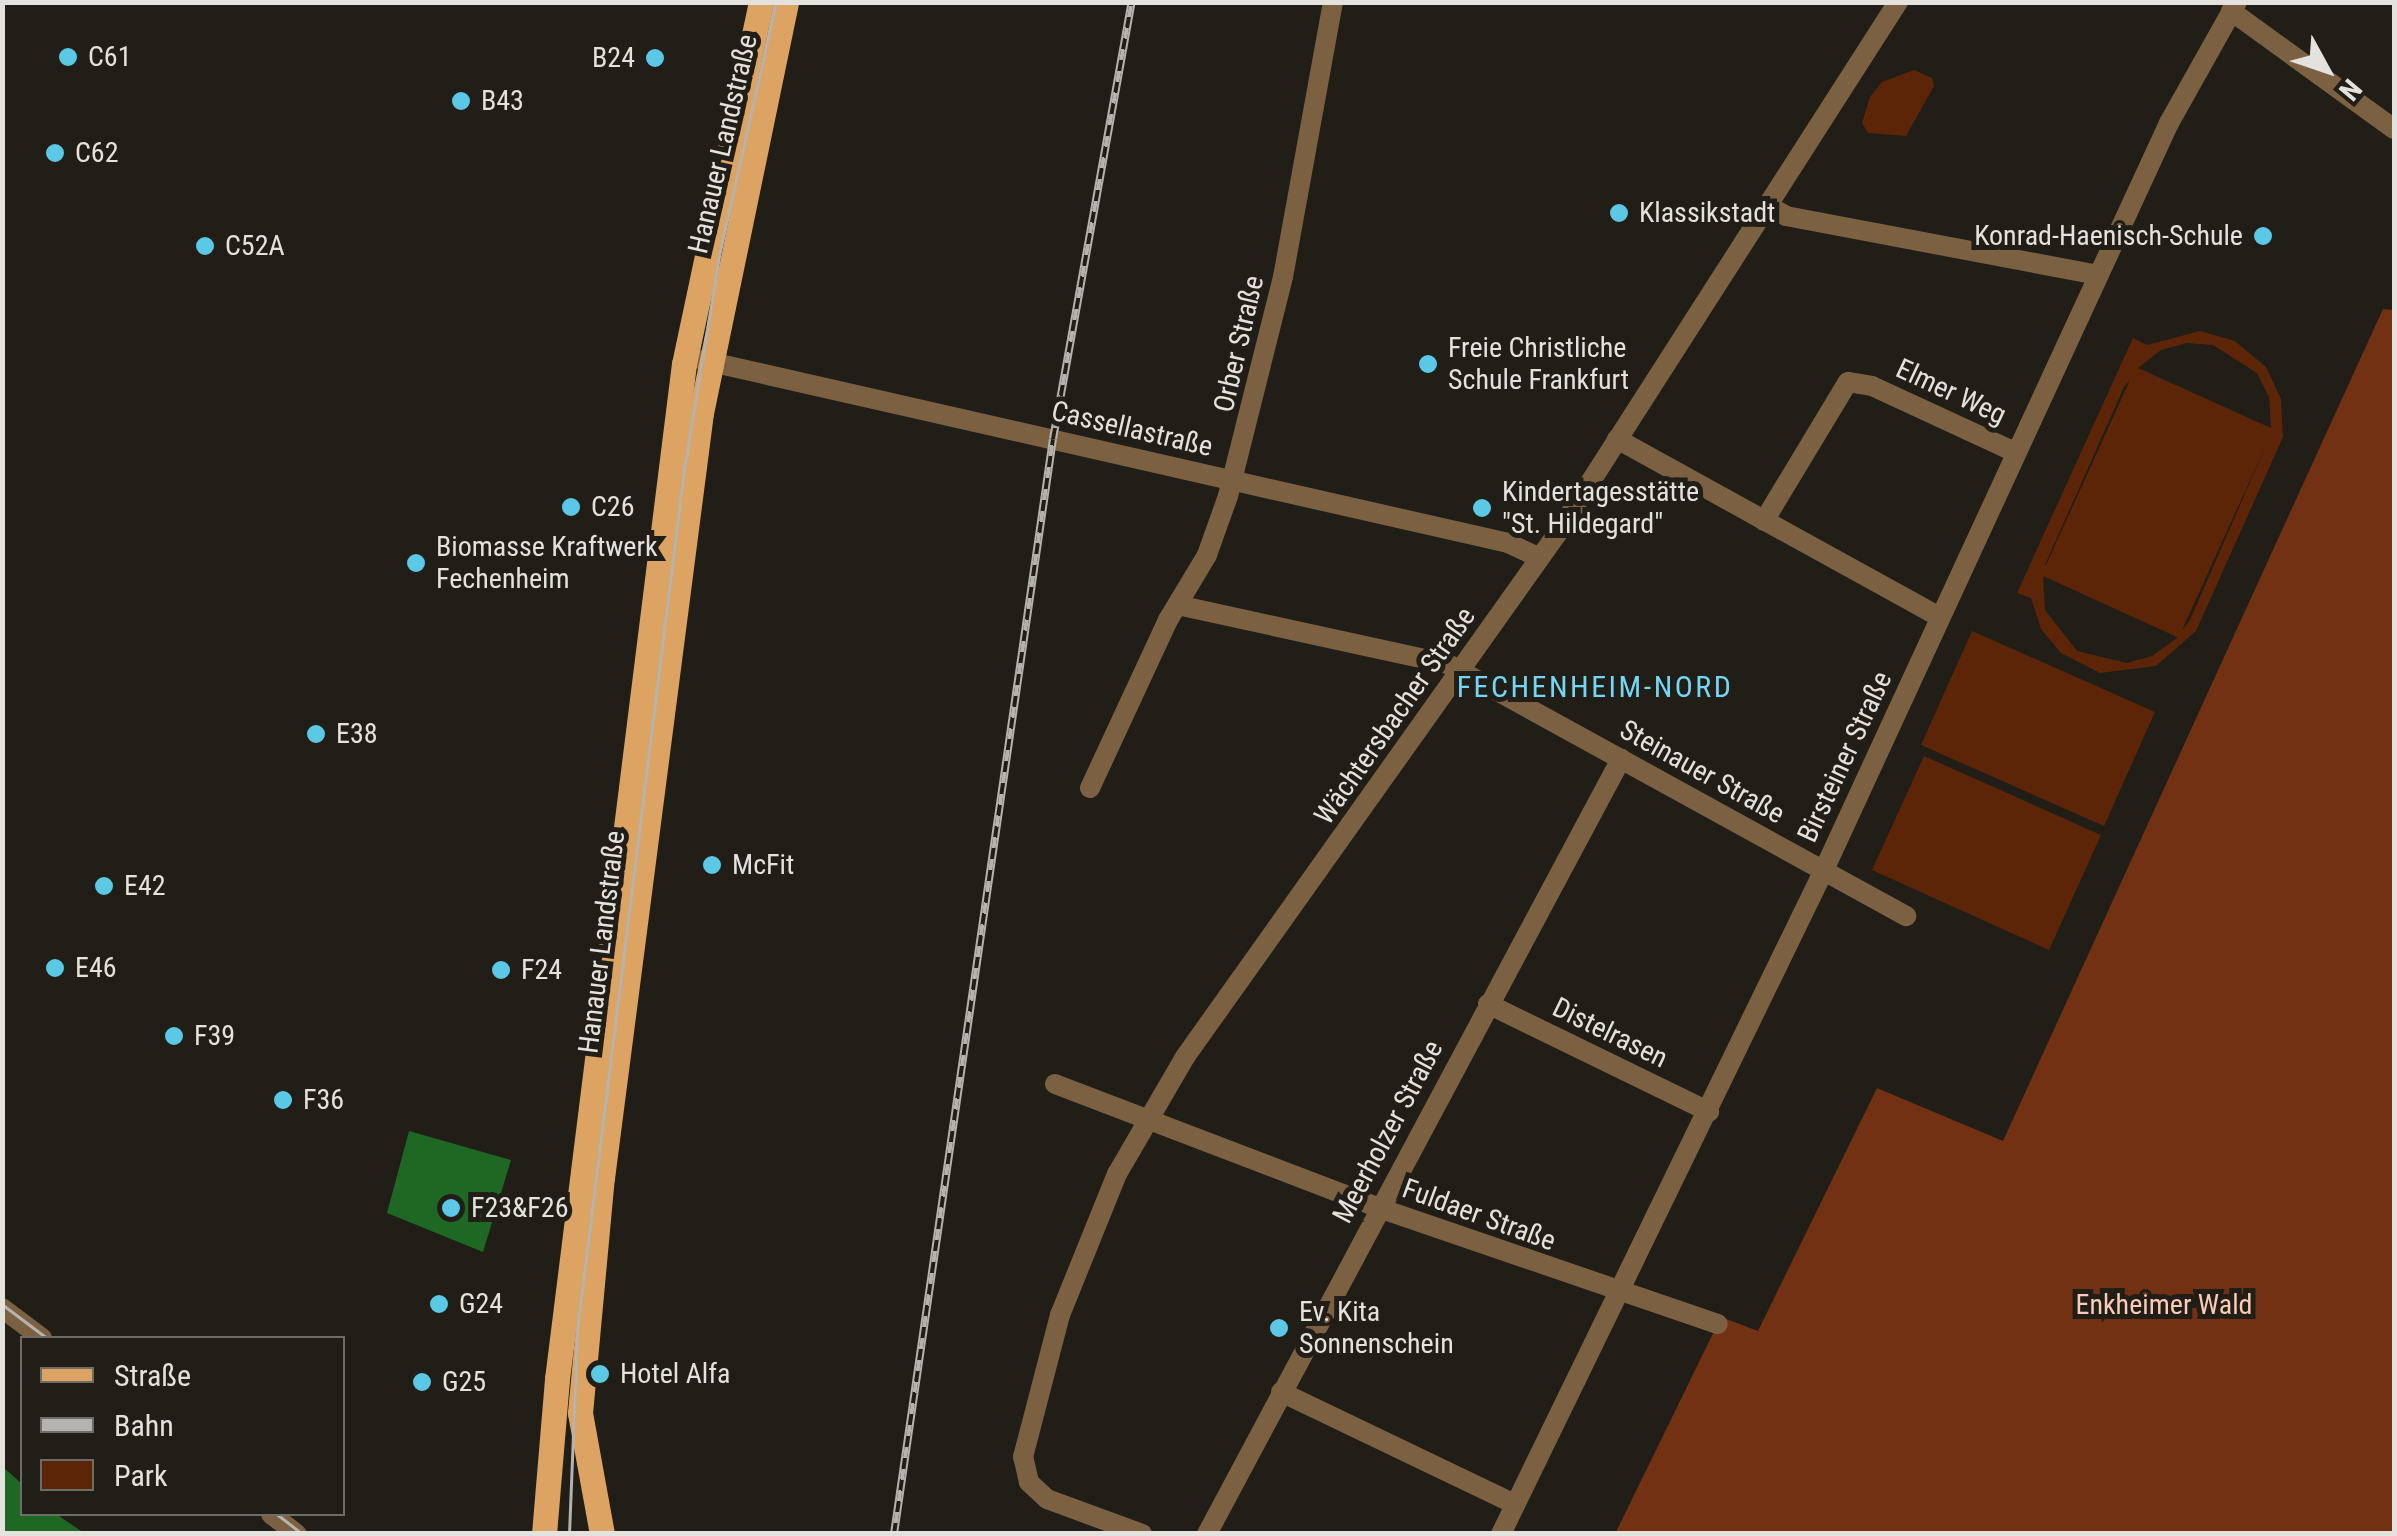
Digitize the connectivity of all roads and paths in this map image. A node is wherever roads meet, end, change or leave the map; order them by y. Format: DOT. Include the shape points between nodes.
graph roads {
  1 [pos="761,2"];
  2 [pos="786,2"];
  3 [pos="1333,2"];
  4 [pos="1898,2"];
  5 [pos="2234,7"];
  6 [pos="2394,129"];
  7 [pos="1769,206"];
  8 [pos="2098,275"];
  9 [pos="710,358"];
  10 [pos="682,384"];
  11 [pos="1617,439"];
  12 [pos="2015,452"];
  13 [pos="1232,481"];
  14 [pos="1764,522"];
  15 [pos="1540,558"];
  16 [pos="1182,606"];
  17 [pos="1940,617"];
  18 [pos="1461,670"];
  19 [pos="1622,760"];
  20 [pos="1090,788"];
  21 [pos="1824,870"];
  22 [pos="1906,916"];
  23 [pos="1488,1004"];
  24 [pos="1056,1084"];
  25 [pos="1709,1112"];
  26 [pos="1145,1122"];
  27 [pos="1379,1208"];
  28 [pos="1619,1294"];
  29 [pos="2,1308"];
  30 [pos="1718,1324"];
  31 [pos="39,1336"];
  32 [pos="1281,1392"];
  33 [pos="1514,1504"];
  34 [pos="274,1516"];
  35 [pos="545,1527"];
  36 [pos="600,1529"];
  37 [pos="297,1534"];
  38 [pos="1142,1534"];
  39 [pos="1207,1534"];
  40 [pos="1501,1534"];
  1 -- 10 [label="main road, Hanauer Landstraße"];
  2 -- 9 [label="main road, Hanauer Landstraße"];
  3 -- 13 [label="street, Orber Straße" via="1283,277"];
  4 -- 7 [label="street, Wächtersbacher Straße"];
  5 -- 6 [label="street"];
  5 -- 8 [label="street, Birsteiner Straße" via="2169,123"];
  7 -- 8 [label="street" via="1786,216"];
  7 -- 11 [label="street, Wächtersbacher Straße"];
  8 -- 12 [label="street, Birsteiner Straße"];
  9 -- 10 [label="street"];
  9 -- 13 [label="street, Cassellastraße"];
  9 -- 36 [label="main road, Hanauer Landstraße" via="587,1310 580,1413"];
  10 -- 35 [label="main road, Hanauer Landstraße"];
  11 -- 14 [label="street"];
  11 -- 15 [label="street, Wächtersbacher Straße"];
  12 -- 14 [label="street, Elmer Weg" via="1872,386 1848,382"];
  12 -- 17 [label="street, Birsteiner Straße"];
  13 -- 15 [label="street, Cassellastraße" via="1508,543"];
  13 -- 16 [label="street, Orber Straße"];
  14 -- 17 [label="street"];
  15 -- 18 [label="street, Wächtersbacher Straße"];
  16 -- 18 [label="street, Steinauer Straße"];
  16 -- 20 [label="street, Orber Straße" via="1168,620"];
  17 -- 21 [label="street, Birsteiner Straße"];
  18 -- 19 [label="street, Steinauer Straße"];
  18 -- 26 [label="street, Wächtersbacher Straße"];
  19 -- 21 [label="street, Steinauer Straße"];
  19 -- 23 [label="street, Meerholzer Straße"];
  21 -- 22 [label="street, Steinauer Straße"];
  21 -- 25 [label="street, Birsteiner Straße"];
  23 -- 25 [label="street, Distelrasen"];
  23 -- 27 [label="street, Meerholzer Straße"];
  24 -- 26 [label="street, Fuldaer Straße"];
  25 -- 28 [label="street, Birsteiner Straße"];
  26 -- 27 [label="street, Fuldaer Straße"];
  26 -- 38 [label="street, Wächtersbacher Straße" via="1102,1208 1042,1372 1022,1457 1038,1492"];
  27 -- 28 [label="street, Fuldaer Straße"];
  27 -- 32 [label="street, Meerholzer Straße"];
  28 -- 30 [label="street, Fuldaer Straße"];
  28 -- 33 [label="street, Birsteiner Straße"];
  29 -- 31 [label="street"];
  32 -- 33 [label="street"];
  32 -- 39 [label="street, Meerholzer Straße"];
  33 -- 40 [label="street, Birsteiner Straße"];
  34 -- 37 [label="street"];
  35 -- 36 [label="main road" via="551,1501 570,1496"];
}
